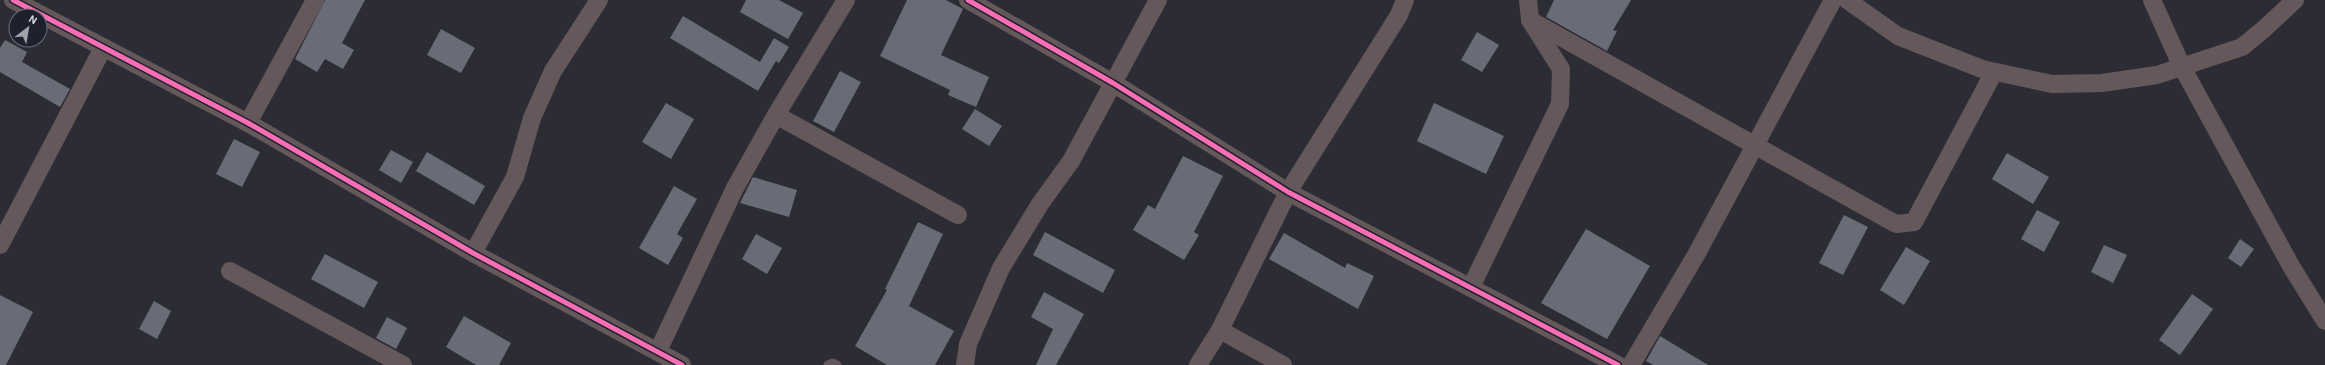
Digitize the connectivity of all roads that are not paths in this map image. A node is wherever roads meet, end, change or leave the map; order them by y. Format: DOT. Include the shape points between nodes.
graph roads {
  1 [pos="13,0"];
  2 [pos="315,0"];
  3 [pos="599,0"];
  4 [pos="846,0"];
  5 [pos="968,0"];
  6 [pos="1158,0"];
  7 [pos="1405,0"];
  8 [pos="1528,0"];
  9 [pos="1832,0"];
  10 [pos="1847,0"];
  11 [pos="2152,0"];
  12 [pos="2295,0"];
  13 [pos="990,5"];
  14 [pos="1530,20"];
  15 [pos="103,48"];
  16 [pos="2182,67"];
  17 [pos="1994,72"];
  18 [pos="1113,83"];
  19 [pos="776,115"];
  20 [pos="248,123"];
  21 [pos="1756,144"];
  22 [pos="1288,192"];
  23 [pos="958,215"];
  24 [pos="0,245"];
  25 [pos="473,253"];
  26 [pos="230,271"];
  27 [pos="1471,287"];
  28 [pos="2325,321"];
  29 [pos="1220,330"];
  30 [pos="658,351"];
  31 [pos="403,365"];
  32 [pos="682,365"];
  33 [pos="828,365"];
  34 [pos="837,365"];
  35 [pos="965,365"];
  36 [pos="1198,365"];
  37 [pos="1283,365"];
  38 [pos="1618,365"];
  39 [pos="1631,365"];
  1 -- 15 [label="street"];
  2 -- 20 [label="street"];
  3 -- 25 [label="street" via="553,71 532,118 515,176"];
  4 -- 19 [label="street"];
  5 -- 13 [label="street"];
  6 -- 18 [label="street"];
  7 -- 22 [label="street" via="1399,15"];
  8 -- 14 [label="street"];
  9 -- 21 [label="street"];
  10 -- 17 [label="street" via="1898,36"];
  11 -- 16 [label="street"];
  12 -- 16 [label="street" via="2242,47"];
  13 -- 18 [label="street"];
  14 -- 21 [label="street"];
  14 -- 27 [label="street" via="1561,69 1560,104"];
  15 -- 20 [label="street"];
  15 -- 24 [label="street"];
  16 -- 17 [label="street" via="2157,75 2102,83 2052,84"];
  16 -- 28 [label="street" via="2291,266"];
  17 -- 21 [label="street" via="1914,222 1896,224"];
  18 -- 22 [label="street"];
  18 -- 35 [label="street" via="1071,162 1040,204 1000,268 968,344"];
  19 -- 23 [label="street"];
  19 -- 30 [label="street" via="735,188"];
  20 -- 25 [label="street"];
  21 -- 39 [label="street" via="1696,255"];
  22 -- 27 [label="street"];
  22 -- 29 [label="street"];
  25 -- 30 [label="street"];
  26 -- 31 [label="street"];
  27 -- 38 [label="street"];
  29 -- 36 [label="street"];
  29 -- 37 [label="street"];
  30 -- 32 [label="street"];
  33 -- 34 [label="lane"];
}
